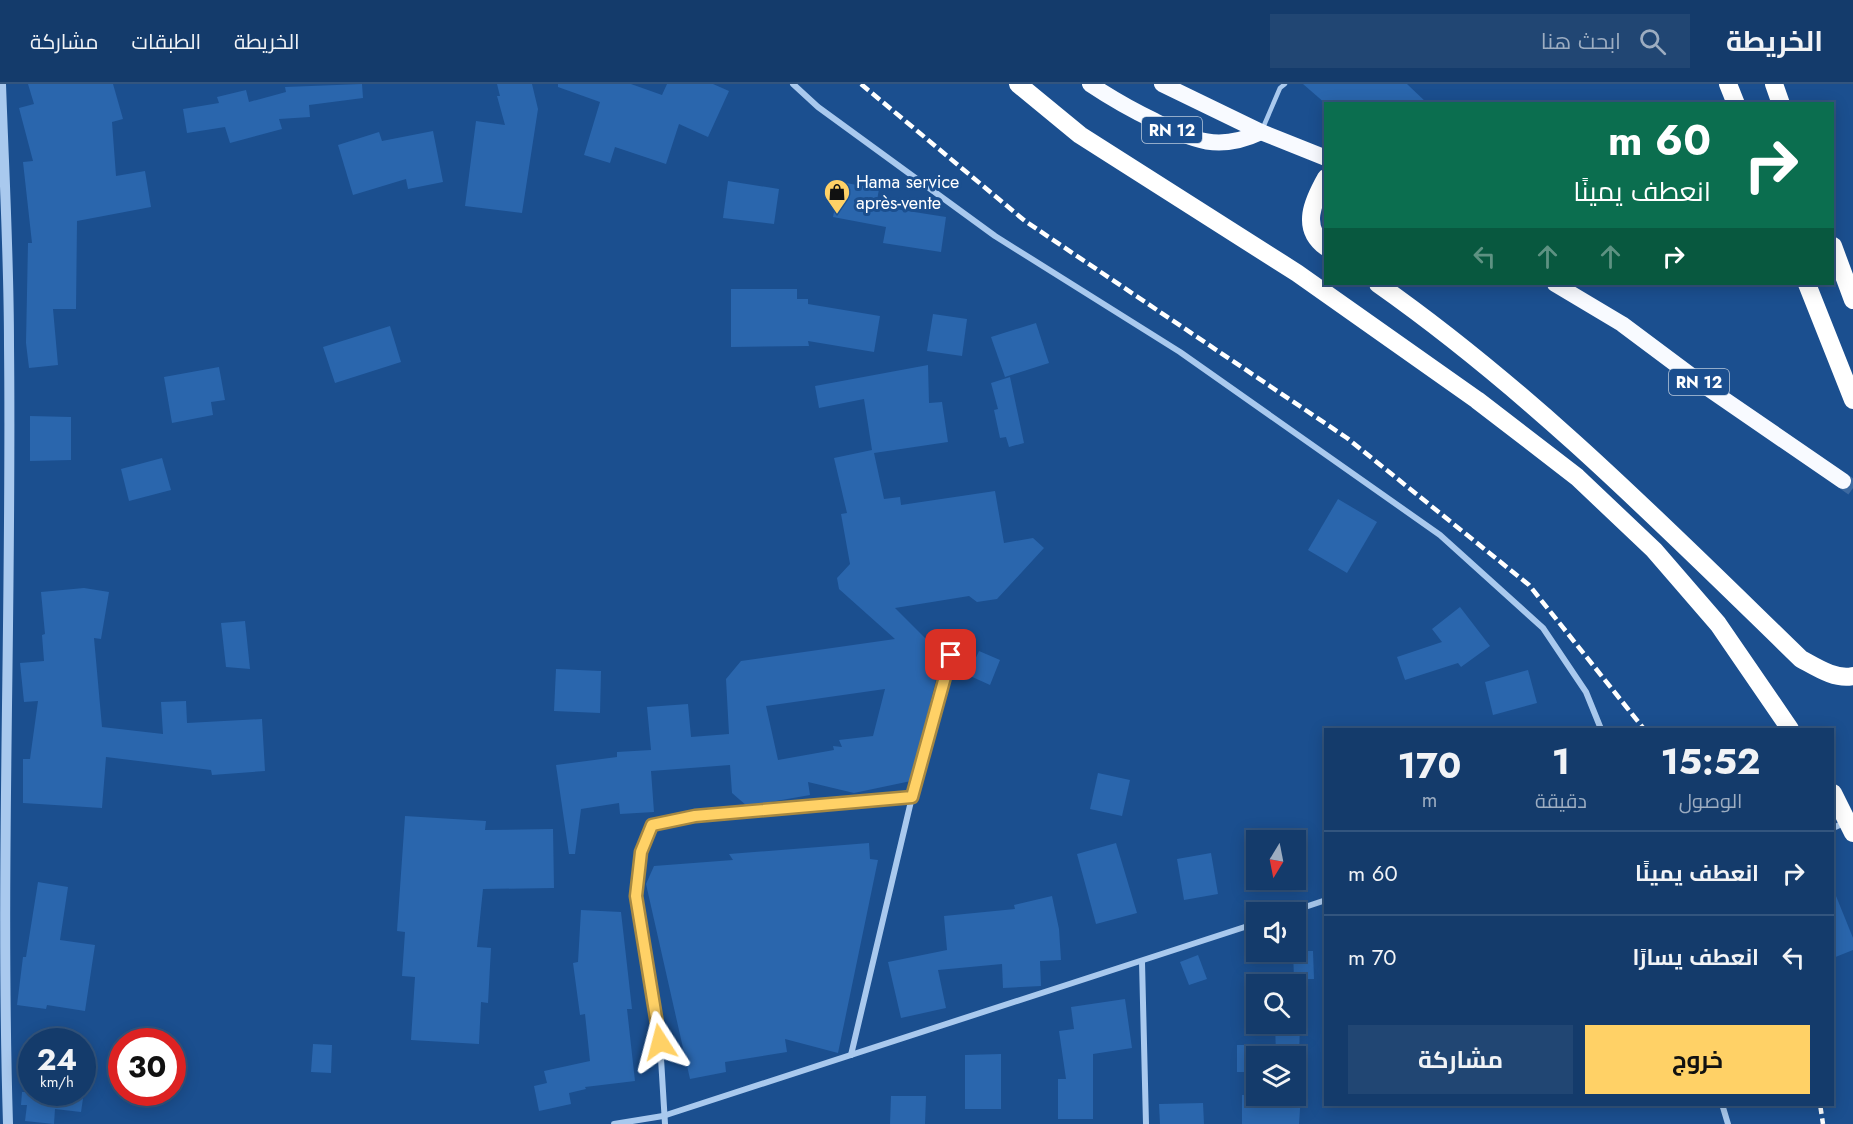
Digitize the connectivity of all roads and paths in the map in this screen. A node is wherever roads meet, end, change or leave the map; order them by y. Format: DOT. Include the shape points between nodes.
graph roads {
  1 [pos="1,84"];
  2 [pos="794,84"];
  3 [pos="1018,84"];
  4 [pos="1090,84"];
  5 [pos="1162,84"];
  6 [pos="1273,84"];
  7 [pos="1728,84"];
  8 [pos="1774,84"];
  9 [pos="1282,86"];
  10 [pos="1735,102"];
  11 [pos="1780,102"];
  12 [pos="1261,132"];
  13 [pos="1324,157"];
  14 [pos="1324,182"];
  15 [pos="1324,245"];
  16 [pos="1834,249"];
  17 [pos="1379,285"];
  18 [pos="1557,285"];
  19 [pos="1807,285"];
  20 [pos="1853,300"];
  21 [pos="1853,400"];
  22 [pos="1843,480"];
  23 [pos="951,655"];
  24 [pos="1853,676"];
  25 [pos="1601,728"];
  26 [pos="1789,728"];
  27 [pos="1834,796"];
  28 [pos="912,797"];
  29 [pos="1844,827"];
  30 [pos="1324,901"];
  31 [pos="1306,907"];
  32 [pos="1246,927"];
  33 [pos="1142,962"];
  34 [pos="852,1055"];
  35 [pos="1723,1106"];
  36 [pos="664,1120"];
  37 [pos="8,1124"];
  38 [pos="614,1124"];
  39 [pos="1146,1124"];
  40 [pos="1728,1124"];
  1 -- 37 [label="street" via="9,346 1,803 2,1044"];
  2 -- 25 [label="street" via="818,107 995,236 1180,351 1440,535 1543,628 1586,692"];
  3 -- 26 [label="highway" via="1080,135 1297,273 1477,400 1577,477 1654,550 1718,624"];
  4 -- 12 [label="highway, RN 12" via="1193,139 1235,142"];
  5 -- 12 [label="highway, RN 12"];
  6 -- 9 [label="lane"];
  7 -- 10 [label="highway"];
  8 -- 11 [label="highway"];
  9 -- 12 [label="lane"];
  12 -- 13 [label="highway, RN 12"];
  14 -- 15 [label="highway" via="1314,200 1310,222"];
  16 -- 20 [label="highway"];
  17 -- 24 [label="highway" via="1442,329 1538,409 1611,474 1801,659 1824,671"];
  18 -- 22 [label="highway, RN 12" via="1622,324"];
  19 -- 21 [label="highway"];
  23 -- 28 [label="street"];
  27 -- 29 [label="highway"];
  28 -- 34 [label="street"];
  28 -- 36 [label="street" via="695,816 652,825 641,852 636,896 660,1042"];
  30 -- 31 [label="street"];
  32 -- 33 [label="street"];
  33 -- 34 [label="street"];
  33 -- 39 [label="street"];
  34 -- 36 [label="street"];
  35 -- 40 [label="street"];
  36 -- 38 [label="street"];
}
